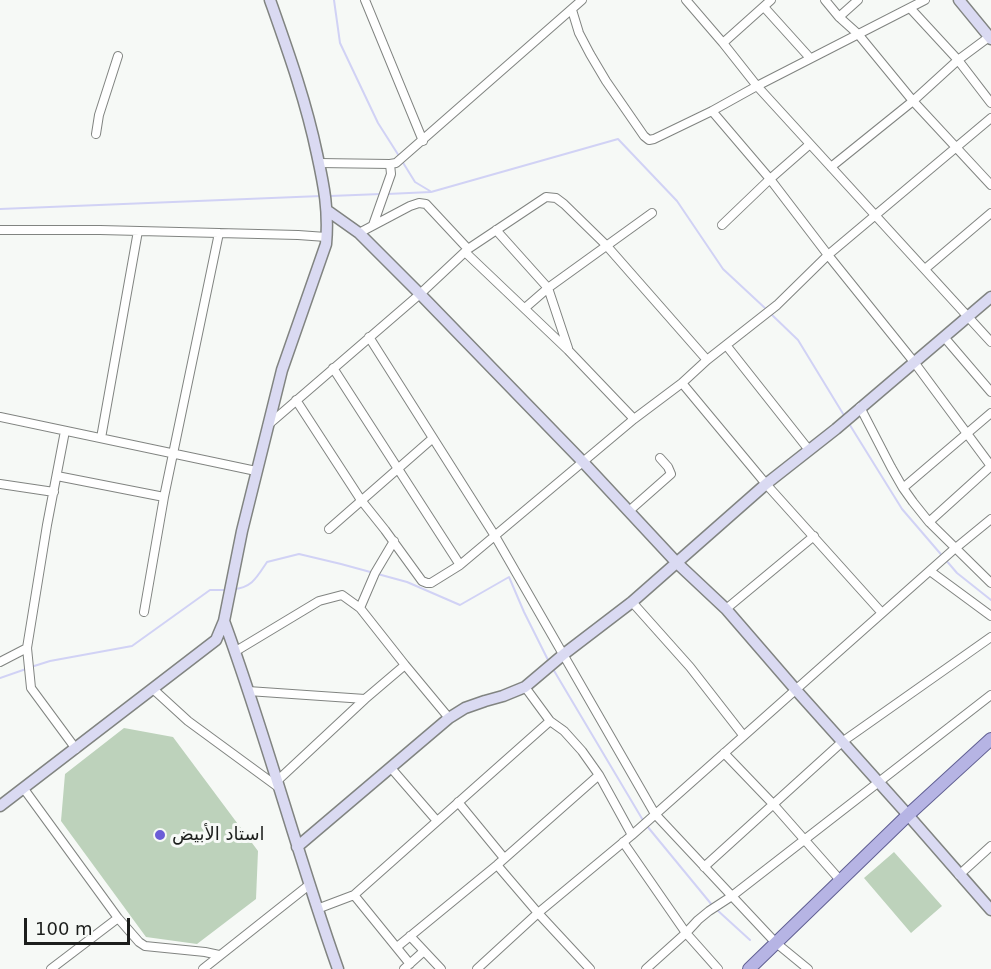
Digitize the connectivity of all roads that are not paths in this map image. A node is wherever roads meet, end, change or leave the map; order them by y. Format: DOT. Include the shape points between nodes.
graph roads {
  1 [pos="270,0"];
  2 [pos="365,0"];
  3 [pos="582,0"];
  4 [pos="686,0"];
  5 [pos="771,0"];
  6 [pos="825,0"];
  7 [pos="858,0"];
  8 [pos="925,0"];
  9 [pos="959,0"];
  10 [pos="764,7"];
  11 [pos="910,8"];
  12 [pos="572,10"];
  13 [pos="839,17"];
  14 [pos="988,32"];
  15 [pos="858,34"];
  16 [pos="723,42"];
  17 [pos="118,56"];
  18 [pos="810,58"];
  19 [pos="958,60"];
  20 [pos="757,86"];
  21 [pos="913,101"];
  22 [pos="991,103"];
  23 [pos="712,111"];
  24 [pos="991,118"];
  25 [pos="96,134"];
  26 [pos="423,141"];
  27 [pos="810,144"];
  28 [pos="957,147"];
  29 [pos="319,163"];
  30 [pos="393,164"];
  31 [pos="831,167"];
  32 [pos="770,179"];
  33 [pos="991,185"];
  34 [pos="327,208"];
  35 [pos="652,213"];
  36 [pos="991,213"];
  37 [pos="875,215"];
  38 [pos="374,225"];
  39 [pos="722,225"];
  40 [pos="496,230"];
  41 [pos="138,231"];
  42 [pos="0,232"];
  43 [pos="219,233"];
  44 [pos="359,233"];
  45 [pos="326,237"];
  46 [pos="606,245"];
  47 [pos="466,250"];
  48 [pos="828,255"];
  49 [pos="925,269"];
  50 [pos="548,288"];
  51 [pos="420,294"];
  52 [pos="991,297"];
  53 [pos="525,308"];
  54 [pos="967,316"];
  55 [pos="369,337"];
  56 [pos="944,337"];
  57 [pos="991,342"];
  58 [pos="726,345"];
  59 [pos="568,350"];
  60 [pos="707,360"];
  61 [pos="914,362"];
  62 [pos="333,368"];
  63 [pos="682,383"];
  64 [pos="991,392"];
  65 [pos="296,400"];
  66 [pos="859,409"];
  67 [pos="991,413"];
  68 [pos="0,417"];
  69 [pos="634,419"];
  70 [pos="268,425"];
  71 [pos="65,431"];
  72 [pos="966,433"];
  73 [pos="101,438"];
  74 [pos="433,438"];
  75 [pos="809,450"];
  76 [pos="174,453"];
  77 [pos="660,458"];
  78 [pos="583,462"];
  79 [pos="991,466"];
  80 [pos="398,468"];
  81 [pos="256,471"];
  82 [pos="57,476"];
  83 [pos="0,484"];
  84 [pos="766,484"];
  85 [pos="903,488"];
  86 [pos="54,492"];
  87 [pos="164,497"];
  88 [pos="361,500"];
  89 [pos="629,511"];
  90 [pos="991,519"];
  91 [pos="929,522"];
  92 [pos="329,529"];
  93 [pos="495,536"];
  94 [pos="814,536"];
  95 [pos="394,541"];
  96 [pos="954,550"];
  97 [pos="677,563"];
  98 [pos="460,565"];
  99 [pos="932,569"];
  100 [pos="991,583"];
  101 [pos="632,602"];
  102 [pos="360,608"];
  103 [pos="726,609"];
  104 [pos="144,612"];
  105 [pos="882,613"];
  106 [pos="991,616"];
  107 [pos="224,621"];
  108 [pos="991,637"];
  109 [pos="27,648"];
  110 [pos="236,651"];
  111 [pos="562,656"];
  112 [pos="0,662"];
  113 [pos="405,665"];
  114 [pos="525,687"];
  115 [pos="153,689"];
  116 [pos="796,690"];
  117 [pos="248,691"];
  118 [pos="991,695"];
  119 [pos="365,699"];
  120 [pos="449,718"];
  121 [pos="549,721"];
  122 [pos="743,735"];
  123 [pos="991,739"];
  124 [pos="842,742"];
  125 [pos="76,749"];
  126 [pos="724,753"];
  127 [pos="391,768"];
  128 [pos="599,775"];
  129 [pos="878,782"];
  130 [pos="278,784"];
  131 [pos="24,789"];
  132 [pos="458,802"];
  133 [pos="773,804"];
  134 [pos="0,806"];
  135 [pos="655,814"];
  136 [pos="908,815"];
  137 [pos="437,821"];
  138 [pos="634,833"];
  139 [pos="805,839"];
  140 [pos="623,842"];
  141 [pos="991,846"];
  142 [pos="297,847"];
  143 [pos="504,858"];
  144 [pos="496,865"];
  145 [pos="704,867"];
  146 [pos="959,874"];
  147 [pos="840,880"];
  148 [pos="309,885"];
  149 [pos="354,895"];
  150 [pos="732,896"];
  151 [pos="317,909"];
  152 [pos="991,910"];
  153 [pos="538,913"];
  154 [pos="118,918"];
  155 [pos="686,933"];
  156 [pos="410,936"];
  157 [pos="775,942"];
  158 [pos="397,947"];
  159 [pos="424,951"];
  160 [pos="219,955"];
  161 [pos="407,966"];
  162 [pos="51,969"];
  163 [pos="203,969"];
  164 [pos="338,969"];
  165 [pos="441,969"];
  166 [pos="477,969"];
  167 [pos="590,969"];
  168 [pos="646,969"];
  169 [pos="718,969"];
  170 [pos="748,969"];
  171 [pos="808,969"];
  1 -- 29 [label="street" via="310,119"];
  2 -- 26 [label="street"];
  3 -- 12 [label="street"];
  4 -- 16 [label="street"];
  5 -- 10 [label="street"];
  6 -- 13 [label="street"];
  7 -- 13 [label="street"];
  8 -- 11 [label="street"];
  9 -- 14 [label="street"];
  10 -- 16 [label="street"];
  10 -- 18 [label="street"];
  11 -- 15 [label="street"];
  11 -- 19 [label="street"];
  12 -- 23 [label="street" via="590,54 649,140"];
  12 -- 26 [label="street"];
  13 -- 15 [label="street"];
  14 -- 19 [label="street"];
  15 -- 18 [label="street"];
  15 -- 21 [label="street"];
  16 -- 20 [label="street"];
  17 -- 25 [label="street"];
  18 -- 20 [label="street"];
  19 -- 21 [label="street"];
  19 -- 22 [label="street"];
  20 -- 23 [label="street"];
  20 -- 27 [label="street"];
  21 -- 28 [label="street"];
  21 -- 31 [label="street"];
  23 -- 32 [label="street"];
  24 -- 28 [label="street"];
  26 -- 30 [label="street"];
  27 -- 31 [label="street"];
  27 -- 32 [label="street"];
  28 -- 33 [label="street"];
  28 -- 37 [label="street"];
  29 -- 30 [label="street"];
  29 -- 34 [label="street"];
  30 -- 38 [label="street"];
  31 -- 37 [label="street"];
  32 -- 39 [label="street"];
  32 -- 48 [label="street"];
  34 -- 44 [label="street"];
  34 -- 45 [label="street"];
  35 -- 46 [label="street"];
  36 -- 49 [label="street"];
  37 -- 48 [label="street"];
  37 -- 49 [label="street"];
  38 -- 44 [label="street"];
  38 -- 47 [label="street" via="410,206 426,204"];
  40 -- 46 [label="street" via="546,197 556,198"];
  40 -- 47 [label="street"];
  40 -- 50 [label="street"];
  41 -- 42 [label="street"];
  41 -- 43 [label="street"];
  41 -- 73 [label="street"];
  43 -- 45 [label="street"];
  43 -- 76 [label="street"];
  44 -- 51 [label="street"];
  45 -- 70 [label="street"];
  46 -- 50 [label="street"];
  46 -- 60 [label="street"];
  47 -- 51 [label="street"];
  47 -- 53 [label="street"];
  48 -- 58 [label="street" via="777,305"];
  48 -- 61 [label="street"];
  49 -- 54 [label="street"];
  50 -- 53 [label="street"];
  50 -- 59 [label="street"];
  51 -- 55 [label="street"];
  51 -- 78 [label="street"];
  52 -- 54 [label="street"];
  53 -- 59 [label="street"];
  54 -- 56 [label="street"];
  54 -- 57 [label="street"];
  55 -- 62 [label="street"];
  55 -- 74 [label="street"];
  56 -- 61 [label="street"];
  56 -- 64 [label="street"];
  58 -- 60 [label="street"];
  58 -- 75 [label="street"];
  59 -- 69 [label="street"];
  60 -- 63 [label="street"];
  61 -- 66 [label="street"];
  61 -- 72 [label="street"];
  62 -- 65 [label="street"];
  62 -- 80 [label="street"];
  63 -- 69 [label="street"];
  63 -- 84 [label="street"];
  65 -- 70 [label="street"];
  65 -- 88 [label="street"];
  66 -- 75 [label="street"];
  66 -- 85 [label="street"];
  67 -- 72 [label="street"];
  68 -- 71 [label="street"];
  69 -- 78 [label="street"];
  70 -- 81 [label="street"];
  71 -- 73 [label="street"];
  71 -- 82 [label="street"];
  72 -- 79 [label="street"];
  72 -- 85 [label="street"];
  73 -- 76 [label="street"];
  74 -- 80 [label="street"];
  74 -- 93 [label="street"];
  75 -- 84 [label="street"];
  76 -- 81 [label="street"];
  76 -- 87 [label="street"];
  77 -- 89 [label="street" via="671,474"];
  78 -- 89 [label="street"];
  78 -- 93 [label="street"];
  79 -- 91 [label="street"];
  80 -- 88 [label="street"];
  80 -- 98 [label="street"];
  81 -- 107 [label="street"];
  82 -- 86 [label="street"];
  82 -- 87 [label="street"];
  83 -- 86 [label="street"];
  84 -- 94 [label="street"];
  84 -- 97 [label="street"];
  85 -- 91 [label="street"];
  86 -- 109 [label="street"];
  87 -- 104 [label="street"];
  88 -- 92 [label="street"];
  88 -- 95 [label="street"];
  89 -- 97 [label="street"];
  90 -- 96 [label="street"];
  91 -- 96 [label="street"];
  93 -- 98 [label="street"];
  93 -- 111 [label="street"];
  94 -- 103 [label="street"];
  94 -- 105 [label="street"];
  95 -- 98 [label="street" via="427,583"];
  95 -- 102 [label="street"];
  96 -- 99 [label="street"];
  96 -- 100 [label="street"];
  97 -- 101 [label="street"];
  97 -- 103 [label="street"];
  99 -- 105 [label="street"];
  99 -- 106 [label="street"];
  101 -- 111 [label="street"];
  101 -- 122 [label="street"];
  102 -- 110 [label="street" via="342,595 319,601"];
  102 -- 113 [label="street"];
  103 -- 116 [label="street"];
  105 -- 116 [label="street"];
  107 -- 110 [label="street"];
  107 -- 115 [label="street" via="216,640"];
  108 -- 124 [label="street"];
  109 -- 112 [label="street"];
  109 -- 125 [label="street" via="31,688"];
  110 -- 117 [label="street"];
  111 -- 114 [label="street"];
  111 -- 135 [label="street"];
  113 -- 119 [label="street"];
  113 -- 120 [label="street"];
  114 -- 120 [label="street" via="465,708"];
  114 -- 121 [label="street"];
  115 -- 125 [label="street"];
  115 -- 130 [label="street" via="188,721"];
  116 -- 122 [label="street"];
  116 -- 124 [label="street"];
  117 -- 119 [label="street"];
  117 -- 130 [label="street"];
  118 -- 129 [label="street"];
  119 -- 130 [label="street"];
  120 -- 127 [label="street"];
  121 -- 128 [label="street" via="564,731"];
  121 -- 132 [label="street"];
  122 -- 126 [label="street"];
  123 -- 136 [label="main road"];
  124 -- 129 [label="street"];
  124 -- 133 [label="street"];
  125 -- 131 [label="street"];
  126 -- 133 [label="street"];
  126 -- 135 [label="street"];
  127 -- 137 [label="street"];
  127 -- 142 [label="street"];
  128 -- 138 [label="street"];
  128 -- 143 [label="street"];
  129 -- 136 [label="street"];
  129 -- 139 [label="street"];
  130 -- 142 [label="street"];
  131 -- 134 [label="street"];
  131 -- 154 [label="street"];
  132 -- 137 [label="street"];
  132 -- 143 [label="street"];
  133 -- 139 [label="street"];
  133 -- 145 [label="street"];
  135 -- 138 [label="street"];
  135 -- 145 [label="street"];
  136 -- 146 [label="street"];
  136 -- 147 [label="main road"];
  137 -- 149 [label="street"];
  138 -- 140 [label="street"];
  139 -- 147 [label="street"];
  139 -- 150 [label="street"];
  140 -- 153 [label="street"];
  140 -- 155 [label="street"];
  141 -- 146 [label="street"];
  142 -- 148 [label="street"];
  143 -- 144 [label="street"];
  144 -- 153 [label="street"];
  144 -- 156 [label="street"];
  145 -- 150 [label="street"];
  146 -- 152 [label="street"];
  147 -- 157 [label="main road"];
  148 -- 151 [label="street"];
  148 -- 160 [label="street"];
  149 -- 151 [label="street"];
  149 -- 158 [label="street"];
  150 -- 155 [label="street" via="709,910"];
  150 -- 157 [label="street"];
  151 -- 164 [label="street"];
  153 -- 166 [label="street"];
  153 -- 167 [label="street"];
  154 -- 160 [label="street" via="145,946"];
  154 -- 162 [label="street"];
  155 -- 168 [label="street"];
  155 -- 169 [label="street"];
  156 -- 158 [label="street"];
  156 -- 159 [label="street"];
  157 -- 170 [label="main road"];
  157 -- 171 [label="street"];
  158 -- 161 [label="street"];
  159 -- 161 [label="street"];
  159 -- 165 [label="street"];
  160 -- 163 [label="street"];
}
